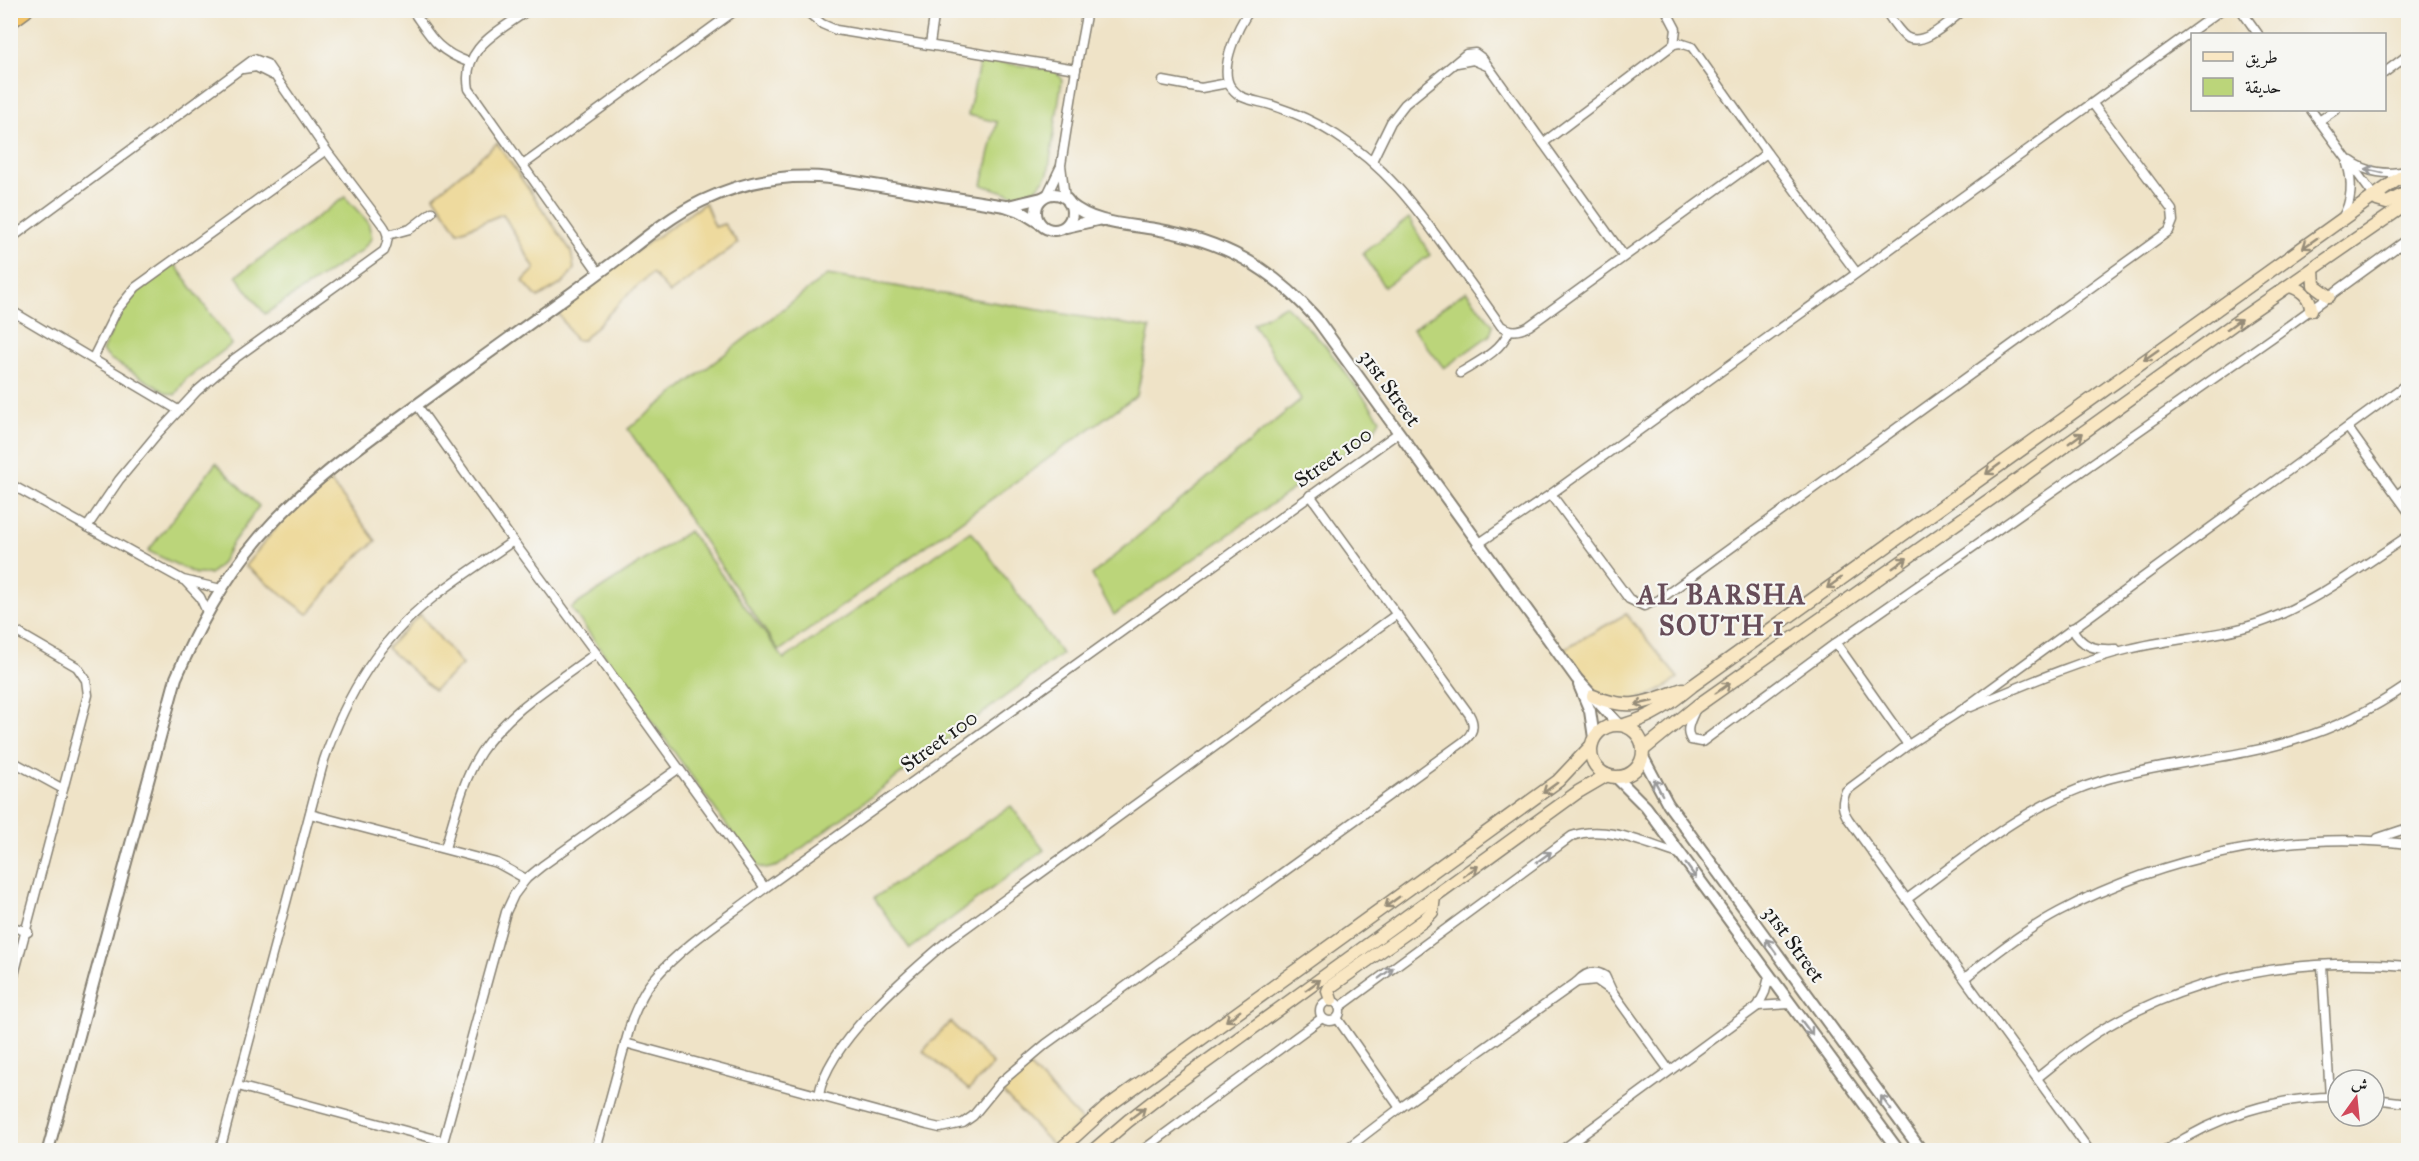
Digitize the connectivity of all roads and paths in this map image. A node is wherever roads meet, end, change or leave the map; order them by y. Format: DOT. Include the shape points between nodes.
graph roads {
  1 [pos="26,10"];
  2 [pos="412,10"];
  3 [pos="528,10"];
  4 [pos="736,10"];
  5 [pos="805,10"];
  6 [pos="935,10"];
  7 [pos="1088,10"];
  8 [pos="1250,10"];
  9 [pos="1666,10"];
  10 [pos="1886,10"];
  11 [pos="1964,10"];
  12 [pos="2221,10"];
  13 [pos="2241,10"];
  14 [pos="10,21"];
  15 [pos="2257,33"];
  16 [pos="930,44"];
  17 [pos="1674,44"];
  18 [pos="2409,55"];
  19 [pos="468,62"];
  20 [pos="1076,69"];
  21 [pos="2386,72"];
  22 [pos="1162,81"];
  23 [pos="1228,83"];
  24 [pos="2093,104"];
  25 [pos="2312,111"];
  26 [pos="2334,111"];
  27 [pos="2319,121"];
  28 [pos="1543,143"];
  29 [pos="326,150"];
  30 [pos="1767,153"];
  31 [pos="2344,155"];
  32 [pos="1372,160"];
  33 [pos="523,165"];
  34 [pos="1061,165"];
  35 [pos="2409,171"];
  36 [pos="2409,192"];
  37 [pos="2374,196"];
  38 [pos="1045,197"];
  39 [pos="1067,201"];
  40 [pos="2409,203"];
  41 [pos="1005,206"];
  42 [pos="432,212"];
  43 [pos="1098,220"];
  44 [pos="1038,222"];
  45 [pos="2339,222"];
  46 [pos="1066,227"];
  47 [pos="388,235"];
  48 [pos="10,239"];
  49 [pos="2409,239"];
  50 [pos="1624,256"];
  51 [pos="2313,270"];
  52 [pos="599,273"];
  53 [pos="1856,273"];
  54 [pos="2289,286"];
  55 [pos="2329,297"];
  56 [pos="2311,309"];
  57 [pos="10,310"];
  58 [pos="1509,331"];
  59 [pos="93,358"];
  60 [pos="1461,374"];
  61 [pos="2409,383"];
  62 [pos="417,405"];
  63 [pos="178,410"];
  64 [pos="2348,428"];
  65 [pos="2046,430"];
  66 [pos="1398,433"];
  67 [pos="10,484"];
  68 [pos="2409,486"];
  69 [pos="2002,491"];
  70 [pos="1551,494"];
  71 [pos="1310,495"];
  72 [pos="2397,495"];
  73 [pos="2409,511"];
  74 [pos="87,527"];
  75 [pos="2409,536"];
  76 [pos="513,541"];
  77 [pos="1478,544"];
  78 [pos="183,580"];
  79 [pos="221,589"];
  80 [pos="207,612"];
  81 [pos="1397,614"];
  82 [pos="10,628"];
  83 [pos="2072,628"];
  84 [pos="1836,643"];
  85 [pos="2129,649"];
  86 [pos="596,653"];
  87 [pos="1577,679"];
  88 [pos="2409,685"];
  89 [pos="1692,686"];
  90 [pos="1593,696"];
  91 [pos="1697,706"];
  92 [pos="1959,712"];
  93 [pos="1621,725"];
  94 [pos="1592,742"];
  95 [pos="1908,745"];
  96 [pos="1643,753"];
  97 [pos="10,760"];
  98 [pos="678,769"];
  99 [pos="1611,776"];
  100 [pos="63,789"];
  101 [pos="310,814"];
  102 [pos="2409,828"];
  103 [pos="2374,840"];
  104 [pos="2409,844"];
  105 [pos="445,848"];
  106 [pos="1679,854"];
  107 [pos="526,879"];
  108 [pos="765,888"];
  109 [pos="1434,897"];
  110 [pos="1907,899"];
  111 [pos="10,926"];
  112 [pos="28,932"];
  113 [pos="2322,964"];
  114 [pos="2409,966"];
  115 [pos="1769,977"];
  116 [pos="1965,978"];
  117 [pos="10,990"];
  118 [pos="1335,1004"];
  119 [pos="1789,1004"];
  120 [pos="1758,1006"];
  121 [pos="1322,1017"];
  122 [pos="1336,1018"];
  123 [pos="625,1043"];
  124 [pos="2331,1068"];
  125 [pos="1669,1070"];
  126 [pos="2037,1078"];
  127 [pos="238,1086"];
  128 [pos="819,1095"];
  129 [pos="2326,1098"];
  130 [pos="2386,1100"];
  131 [pos="2409,1102"];
  132 [pos="1400,1108"];
  133 [pos="442,1146"];
  134 [pos="1574,1147"];
  135 [pos="48,1150"];
  136 [pos="220,1150"];
  137 [pos="596,1150"];
  138 [pos="1060,1150"];
  139 [pos="1094,1150"];
  140 [pos="1143,1150"];
  141 [pos="1345,1150"];
  142 [pos="1562,1150"];
  143 [pos="1898,1150"];
  144 [pos="1921,1150"];
  145 [pos="2089,1150"];
  146 [pos="2166,1150"];
  1 -- 14 [label="highway"];
  2 -- 19 [label="street" via="438,47"];
  3 -- 19 [label="street" via="475,50"];
  4 -- 33 [label="street"];
  5 -- 16 [label="street" via="836,30"];
  6 -- 16 [label="street"];
  7 -- 20 [label="street"];
  8 -- 23 [label="street" via="1233,42 1226,72"];
  9 -- 17 [label="street" via="1676,29"];
  10 -- 11 [label="street" via="1905,36 1913,40 1923,39"];
  12 -- 24 [label="street"];
  13 -- 15 [label="street"];
  16 -- 20 [label="street"];
  17 -- 28 [label="street"];
  17 -- 30 [label="street" via="1692,48"];
  18 -- 21 [label="street"];
  19 -- 33 [label="street" via="469,89"];
  20 -- 34 [label="street"];
  22 -- 23 [label="street" via="1201,88"];
  23 -- 32 [label="street" via="1241,96 1305,118 1335,134"];
  24 -- 53 [label="street"];
  24 -- 70 [label="street" via="2172,210 2169,231 1659,600 1644,606 1629,600"];
  25 -- 27 [label="street"];
  26 -- 27 [label="street"];
  27 -- 31 [label="street"];
  28 -- 32 [label="street" via="1475,53 1466,54 1405,104"];
  28 -- 50 [label="street"];
  29 -- 47 [label="street"];
  29 -- 48 [label="street" via="267,64 259,59 249,61"];
  29 -- 59 [label="street" via="135,287 117,310"];
  30 -- 50 [label="street"];
  30 -- 53 [label="street"];
  35 -- 31 [label="street, one-way" via="2372,171"];
  31 -- 37 [label="street"];
  31 -- 45 [label="street" via="2351,193"];
  32 -- 58 [label="street" via="1413,202 1501,326"];
  33 -- 52 [label="street"];
  34 -- 38 [label="street"];
  34 -- 39 [label="street"];
  35 -- 37 [label="main road"];
  36 -- 37 [label="main road" via="2387,203"];
  37 -- 45 [label="main road"];
  38 -- 39 [label="street" via="1060,195"];
  38 -- 41 [label="street"];
  38 -- 44 [label="street" via="1036,209"];
  39 -- 43 [label="street"];
  39 -- 46 [label="street" via="1072,214"];
  40 -- 51 [label="main road"];
  41 -- 44 [label="street"];
  41 -- 52 [label="street" via="830,178 770,179 734,187 700,202 666,222"];
  42 -- 47 [label="street" via="410,229"];
  43 -- 46 [label="street"];
  43 -- 66 [label="street, 31st Street" via="1220,246 1273,275 1316,318"];
  44 -- 46 [label="street" via="1052,230"];
  45 -- 65 [label="main road, one-way"];
  47 -- 63 [label="street" via="384,250 234,359"];
  49 -- 55 [label="street"];
  50 -- 58 [label="street" via="1528,326"];
  51 -- 54 [label="main road"];
  51 -- 55 [label="main road" via="2314,285"];
  52 -- 62 [label="street"];
  53 -- 70 [label="street"];
  54 -- 56 [label="main road" via="2304,294"];
  69 -- 54 [label="main road, one-way"];
  55 -- 56 [label="street"];
  56 -- 84 [label="street"];
  57 -- 59 [label="street"];
  58 -- 60 [label="street" via="1493,352"];
  59 -- 63 [label="street"];
  61 -- 64 [label="street"];
  62 -- 76 [label="street"];
  62 -- 79 [label="street" via="318,480 259,538"];
  63 -- 74 [label="street" via="119,480"];
  64 -- 72 [label="street"];
  64 -- 83 [label="street"];
  65 -- 69 [label="main road" via="2053,445 2008,480"];
  65 -- 89 [label="main road, one-way"];
  66 -- 71 [label="street, Street 100"];
  66 -- 77 [label="street, 31st Street"];
  67 -- 74 [label="street"];
  68 -- 72 [label="street"];
  91 -- 69 [label="main road, one-way"];
  70 -- 77 [label="street"];
  71 -- 81 [label="street"];
  71 -- 108 [label="street, Street 100"];
  72 -- 73 [label="street"];
  74 -- 78 [label="street"];
  75 -- 85 [label="street" via="2287,611 2231,631"];
  76 -- 86 [label="street"];
  76 -- 101 [label="street" via="430,600 383,646 364,672 334,730"];
  77 -- 87 [label="street, 31st Street"];
  78 -- 79 [label="street"];
  78 -- 80 [label="street" via="200,597"];
  79 -- 80 [label="street"];
  80 -- 135 [label="street" via="176,678 164,717"];
  81 -- 128 [label="street" via="937,950 858,1028 825,1070"];
  81 -- 128 [label="street" via="1473,720 1472,733 1463,742 1046,1044 1000,1083 974,1116 963,1123 939,1128"];
  82 -- 100 [label="street" via="77,667 86,680 88,695"];
  83 -- 85 [label="street" via="2093,649"];
  83 -- 92 [label="street"];
  84 -- 91 [label="street" via="1702,742 1687,735"];
  84 -- 95 [label="street"];
  85 -- 92 [label="street"];
  86 -- 98 [label="street"];
  86 -- 105 [label="street" via="496,732 468,776"];
  87 -- 90 [label="street, 31st Street"];
  87 -- 94 [label="street, 31st Street" via="1590,711"];
  88 -- 110 [label="street" via="2358,716 2293,741 2103,780 2062,795 2022,816"];
  89 -- 90 [label="main road, one-way" via="1637,705 1612,704"];
  89 -- 93 [label="main road" via="1665,709"];
  90 -- 93 [label="street, 31st Street"];
  91 -- 96 [label="main road"];
  92 -- 95 [label="street"];
  93 -- 94 [label="main road" via="1606,727"];
  93 -- 96 [label="main road" via="1638,734"];
  94 -- 99 [label="main road" via="1592,760 1598,769"];
  94 -- 138 [label="main road, one-way" via="1558,782 1107,1107"];
  95 -- 110 [label="street" via="1846,791 1842,801 1843,812"];
  96 -- 99 [label="main road" via="1633,772"];
  144 -- 96 [label="street, 31st Street, one-way" via="1668,804"];
  97 -- 100 [label="street"];
  98 -- 107 [label="street"];
  98 -- 108 [label="street"];
  99 -- 106 [label="street, 31st Street" via="1646,807"];
  109 -- 99 [label="main road, one-way" via="1578,792"];
  100 -- 112 [label="street"];
  101 -- 105 [label="street"];
  101 -- 127 [label="street"];
  102 -- 103 [label="street"];
  103 -- 104 [label="street"];
  103 -- 116 [label="street" via="2307,841 2241,849 2177,863 2115,884 2057,913"];
  105 -- 107 [label="street" via="497,863"];
  106 -- 115 [label="street, 31st Street, one-way"];
  118 -- 106 [label="street, one-way" via="1572,836 1585,831 1617,834"];
  107 -- 133 [label="street" via="514,895 499,932"];
  108 -- 123 [label="street, Street 100" via="653,980 641,998"];
  109 -- 118 [label="main road" via="1432,912 1423,921 1330,987 1328,991"];
  139 -- 109 [label="main road, one-way" via="1173,1086"];
  110 -- 116 [label="street"];
  111 -- 112 [label="street"];
  112 -- 117 [label="street"];
  113 -- 114 [label="street"];
  113 -- 124 [label="street"];
  113 -- 126 [label="street" via="2236,975 2153,1003 2078,1045"];
  115 -- 119 [label="street, 31st Street"];
  115 -- 120 [label="street"];
  116 -- 126 [label="street"];
  118 -- 121 [label="street" via="1321,1006"];
  118 -- 122 [label="street"];
  119 -- 120 [label="street"];
  119 -- 143 [label="street, 31st Street, one-way"];
  120 -- 125 [label="street"];
  121 -- 122 [label="street" via="1329,1021"];
  121 -- 140 [label="street"];
  122 -- 132 [label="street"];
  123 -- 128 [label="street"];
  123 -- 137 [label="street, Street 100"];
  125 -- 132 [label="street" via="1605,976 1595,972 1584,974"];
  125 -- 134 [label="street"];
  126 -- 145 [label="street"];
  127 -- 133 [label="street"];
  127 -- 136 [label="street"];
  129 -- 146 [label="street" via="2252,1110 2215,1123"];
  130 -- 131 [label="street"];
  132 -- 141 [label="street"];
  134 -- 142 [label="street"];
}
